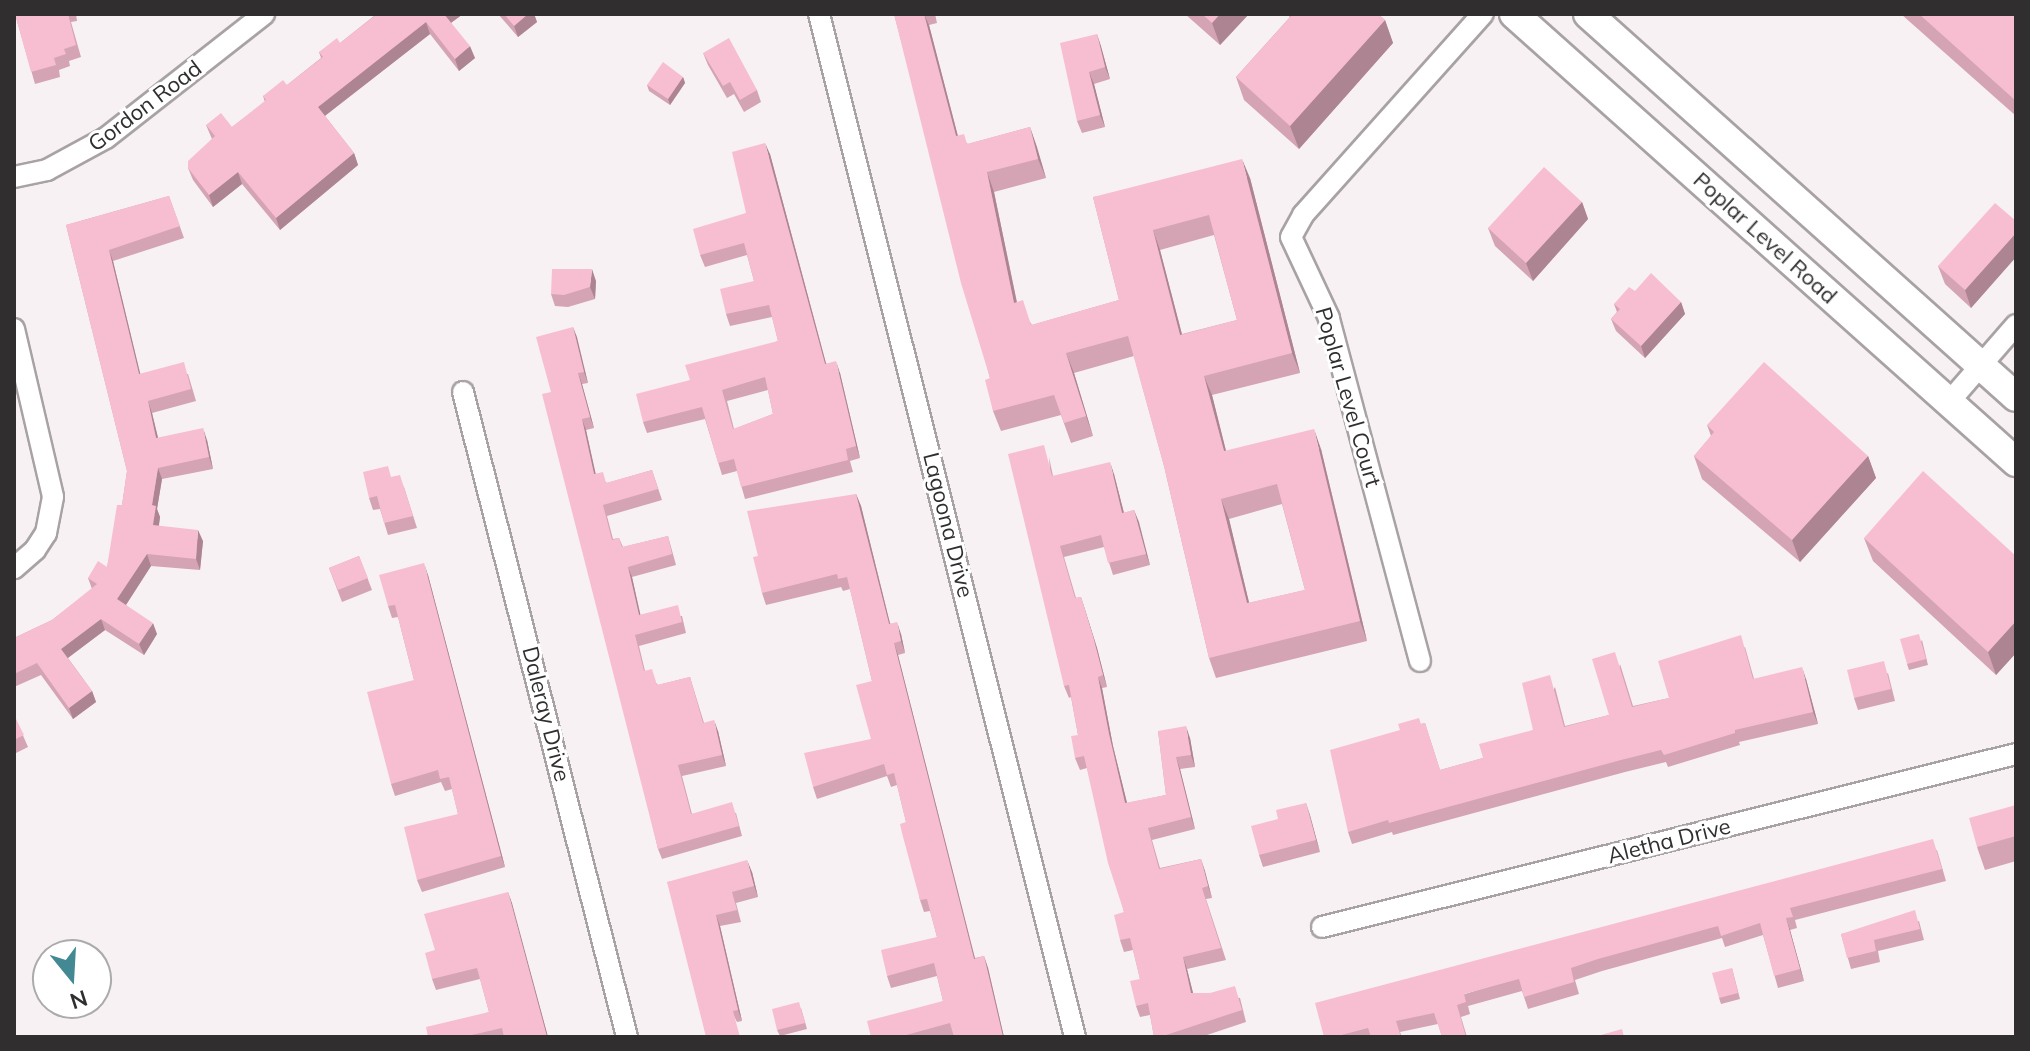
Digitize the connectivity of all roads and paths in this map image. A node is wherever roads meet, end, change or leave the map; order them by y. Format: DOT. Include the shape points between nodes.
graph roads {
  1 [pos="264,14"];
  2 [pos="819,14"];
  3 [pos="1483,14"];
  4 [pos="1514,14"];
  5 [pos="1588,14"];
  6 [pos="14,177"];
  7 [pos="2016,325"];
  8 [pos="14,329"];
  9 [pos="1981,366"];
  10 [pos="463,392"];
  11 [pos="2016,397"];
  12 [pos="1949,402"];
  13 [pos="2016,462"];
  14 [pos="14,568"];
  15 [pos="1420,661"];
  16 [pos="2016,754"];
  17 [pos="1322,927"];
  18 [pos="627,1037"];
  19 [pos="1075,1037"];
  1 -- 6 [label="street, Gordon Road" via="106,138 47,170"];
  2 -- 19 [label="street, Lagoona Drive"];
  3 -- 15 [label="street, Poplar Level Court" via="1303,215 1291,237 1329,318"];
  4 -- 12 [label="main road, Poplar Level Road"];
  5 -- 9 [label="main road"];
  7 -- 9 [label="street"];
  8 -- 14 [label="street" via="53,497 46,533"];
  9 -- 11 [label="main road"];
  9 -- 12 [label="street"];
  10 -- 18 [label="street, Daleray Drive"];
  12 -- 13 [label="main road, Poplar Level Road"];
  16 -- 17 [label="street, Aletha Drive"];
}
